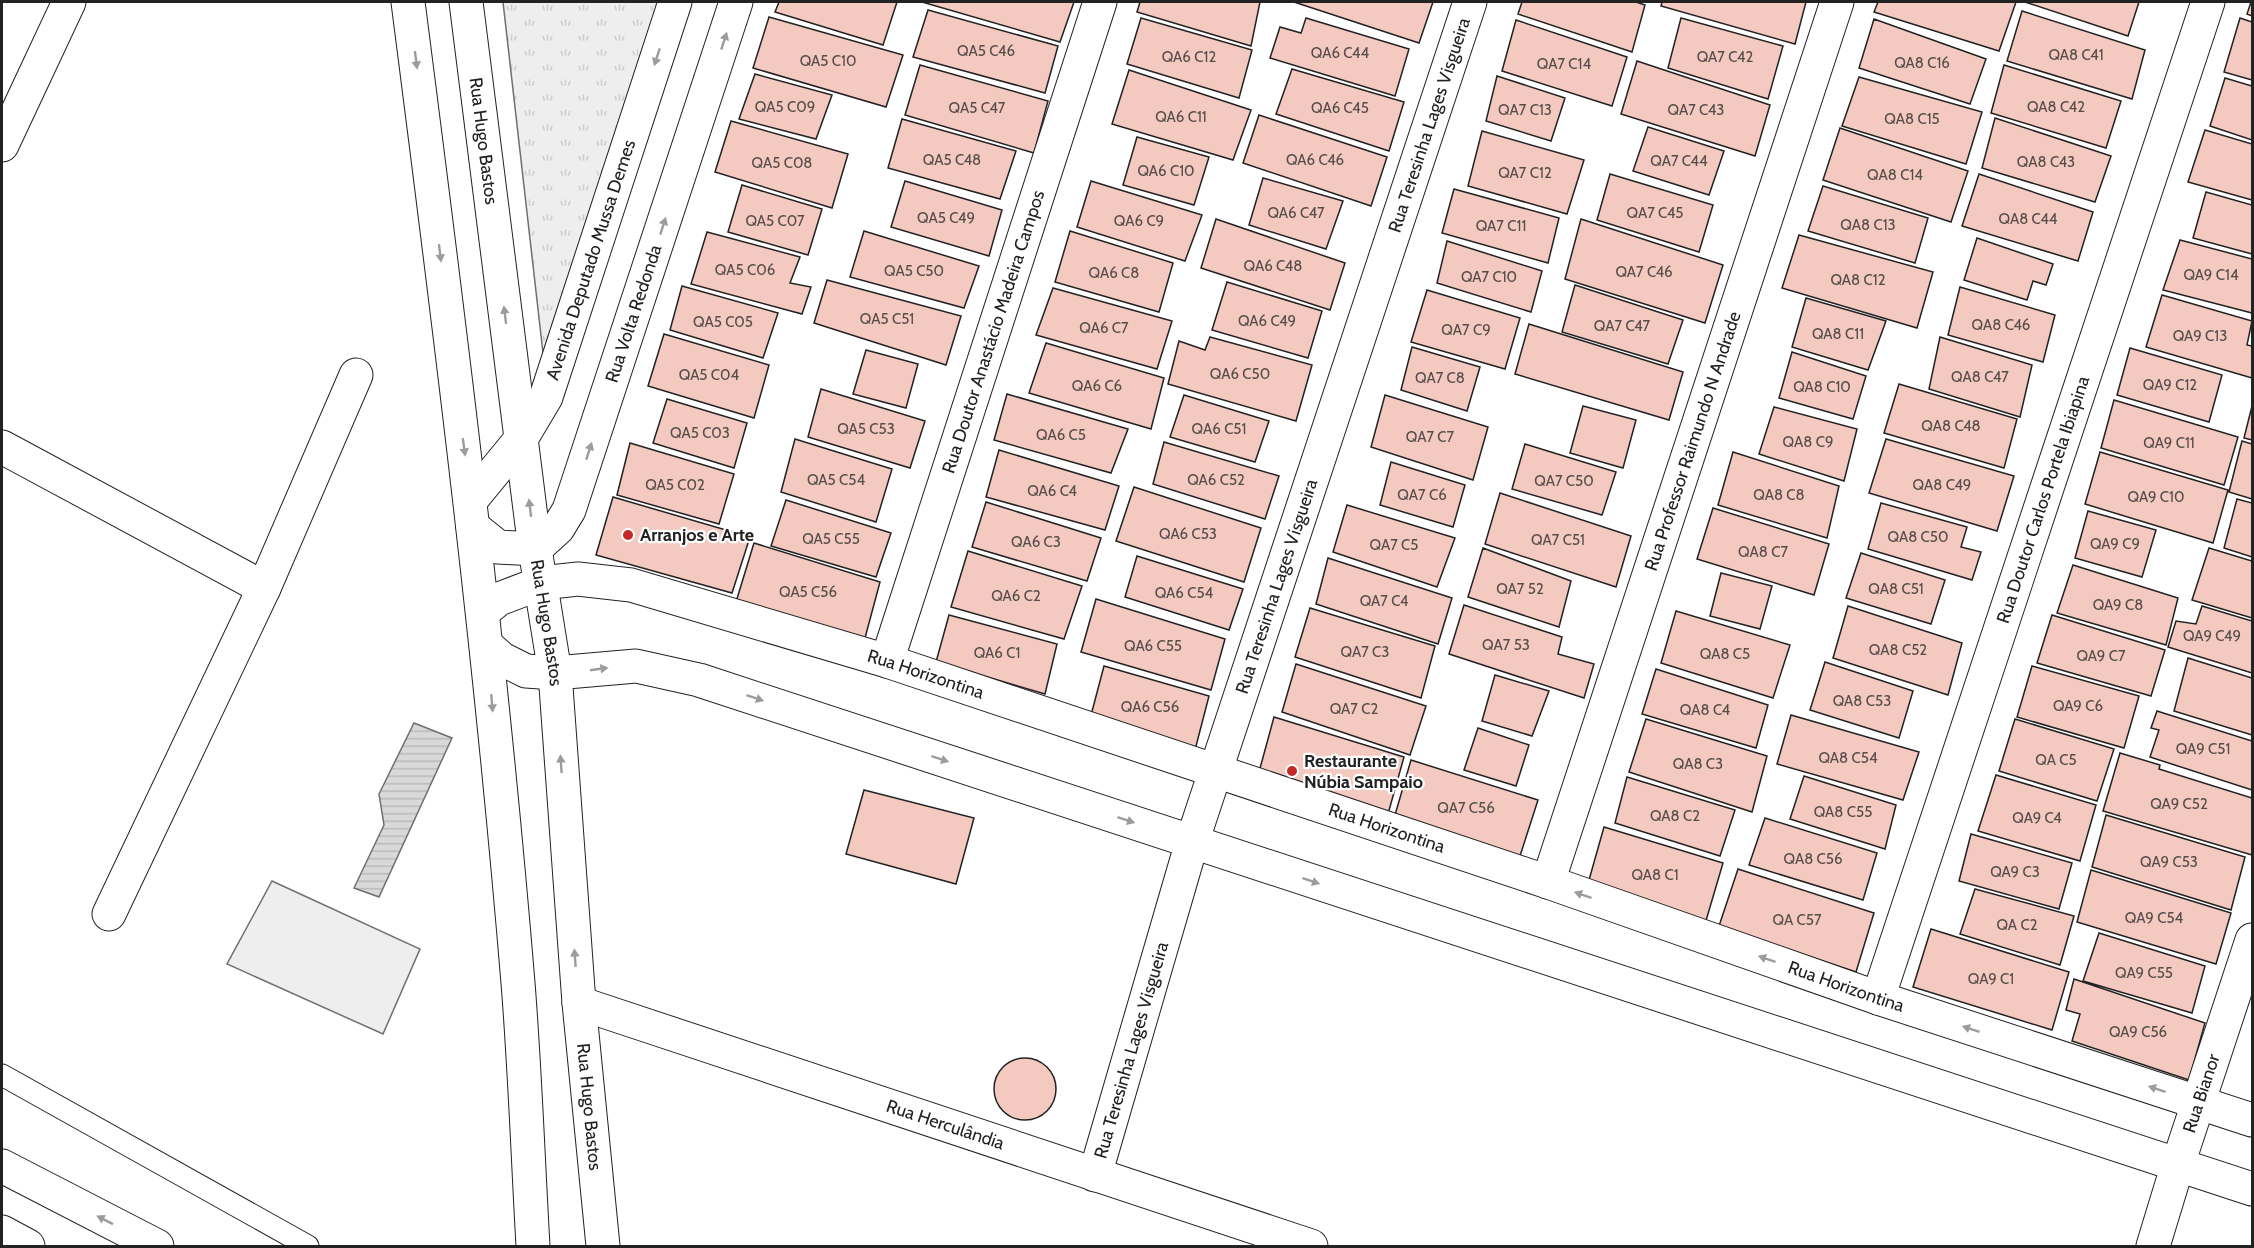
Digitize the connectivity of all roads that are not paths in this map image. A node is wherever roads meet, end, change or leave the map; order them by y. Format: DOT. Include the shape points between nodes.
graph roads {
  1 [pos="69,2"];
  2 [pos="408,2"];
  3 [pos="466,2"];
  4 [pos="675,2"];
  5 [pos="736,2"];
  6 [pos="1100,2"];
  7 [pos="1470,2"];
  8 [pos="1837,2"];
  9 [pos="2208,2"];
  10 [pos="2,145"];
  11 [pos="356,375"];
  12 [pos="521,440"];
  13 [pos="2,447"];
  14 [pos="472,513"];
  15 [pos="535,549"];
  16 [pos="541,583"];
  17 [pos="264,588"];
  18 [pos="483,612"];
  19 [pos="486,645"];
  20 [pos="887,661"];
  21 [pos="555,673"];
  22 [pos="1216,771"];
  23 [pos="1192,842"];
  24 [pos="1548,882"];
  25 [pos="109,914"];
  26 [pos="2253,940"];
  27 [pos="1878,998"];
  28 [pos="579,1003"];
  29 [pos="2,1075"];
  30 [pos="2198,1102"];
  31 [pos="2253,1120"];
  32 [pos="2178,1164"];
  33 [pos="2,1166"];
  34 [pos="1095,1175"];
  35 [pos="2253,1189"];
  36 [pos="2,1232"];
  37 [pos="28,1246"];
  38 [pos="157,1246"];
  39 [pos="308,1246"];
  40 [pos="532,1246"];
  41 [pos="603,1246"];
  42 [pos="1311,1246"];
  43 [pos="2153,1246"];
  1 -- 10 [label="street"];
  2 -- 14 [label="street, one-way"];
  12 -- 3 [label="street, Rua Hugo Bastos, one-way"];
  4 -- 12 [label="street, Avenida Deputado Mussa Demes, one-way" via="546,397"];
  15 -- 5 [label="street, Rua Volta Redonda, one-way" via="565,520 574,498"];
  6 -- 20 [label="street, Rua Doutor Anastácio Madeira Campos"];
  7 -- 22 [label="street, Rua Teresinha Lages Visgueira"];
  8 -- 24 [label="street, Rua Professor Raimundo N Andrade"];
  9 -- 27 [label="street, Rua Doutor Carlos Portela Ibiapina"];
  11 -- 17 [label="street"];
  12 -- 14 [label="street, Avenida Deputado Mussa Demes"];
  15 -- 12 [label="street, Rua Hugo Bastos, one-way"];
  13 -- 17 [label="street"];
  14 -- 15 [label="street" via="498,547"];
  14 -- 18 [label="street"];
  15 -- 16 [label="street, Rua Hugo Bastos"];
  16 -- 18 [label="street, Rua Horizontina" via="499,599"];
  16 -- 20 [label="street, Rua Horizontina" via="578,579 631,585"];
  16 -- 21 [label="street, Rua Hugo Bastos"];
  17 -- 25 [label="street"];
  18 -- 19 [label="street"];
  19 -- 21 [label="street" via="502,659 526,671"];
  19 -- 40 [label="street, one-way" via="518,985"];
  20 -- 22 [label="street, Rua Horizontina"];
  21 -- 23 [label="street, one-way" via="636,666 699,680"];
  28 -- 21 [label="street, Rua Hugo Bastos, one-way"];
  22 -- 23 [label="street, Rua Teresinha Lages Visgueira"];
  22 -- 24 [label="street, Rua Horizontina"];
  23 -- 32 [label="street, one-way"];
  23 -- 34 [label="street, Rua Teresinha Lages Visgueira"];
  27 -- 24 [label="street, Rua Horizontina, one-way"];
  26 -- 30 [label="street, Rua Bianor"];
  30 -- 27 [label="street, Rua Horizontina, one-way"];
  28 -- 34 [label="street, Rua Herculândia"];
  28 -- 41 [label="street, Rua Hugo Bastos"];
  29 -- 39 [label="lane"];
  30 -- 31 [label="street, Rua Horizontina"];
  30 -- 32 [label="street, Rua Bianor"];
  32 -- 35 [label="street"];
  32 -- 43 [label="street, Rua Bianor"];
  38 -- 33 [label="street, one-way"];
  34 -- 42 [label="street, Rua Herculândia"];
  36 -- 37 [label="street"];
}
